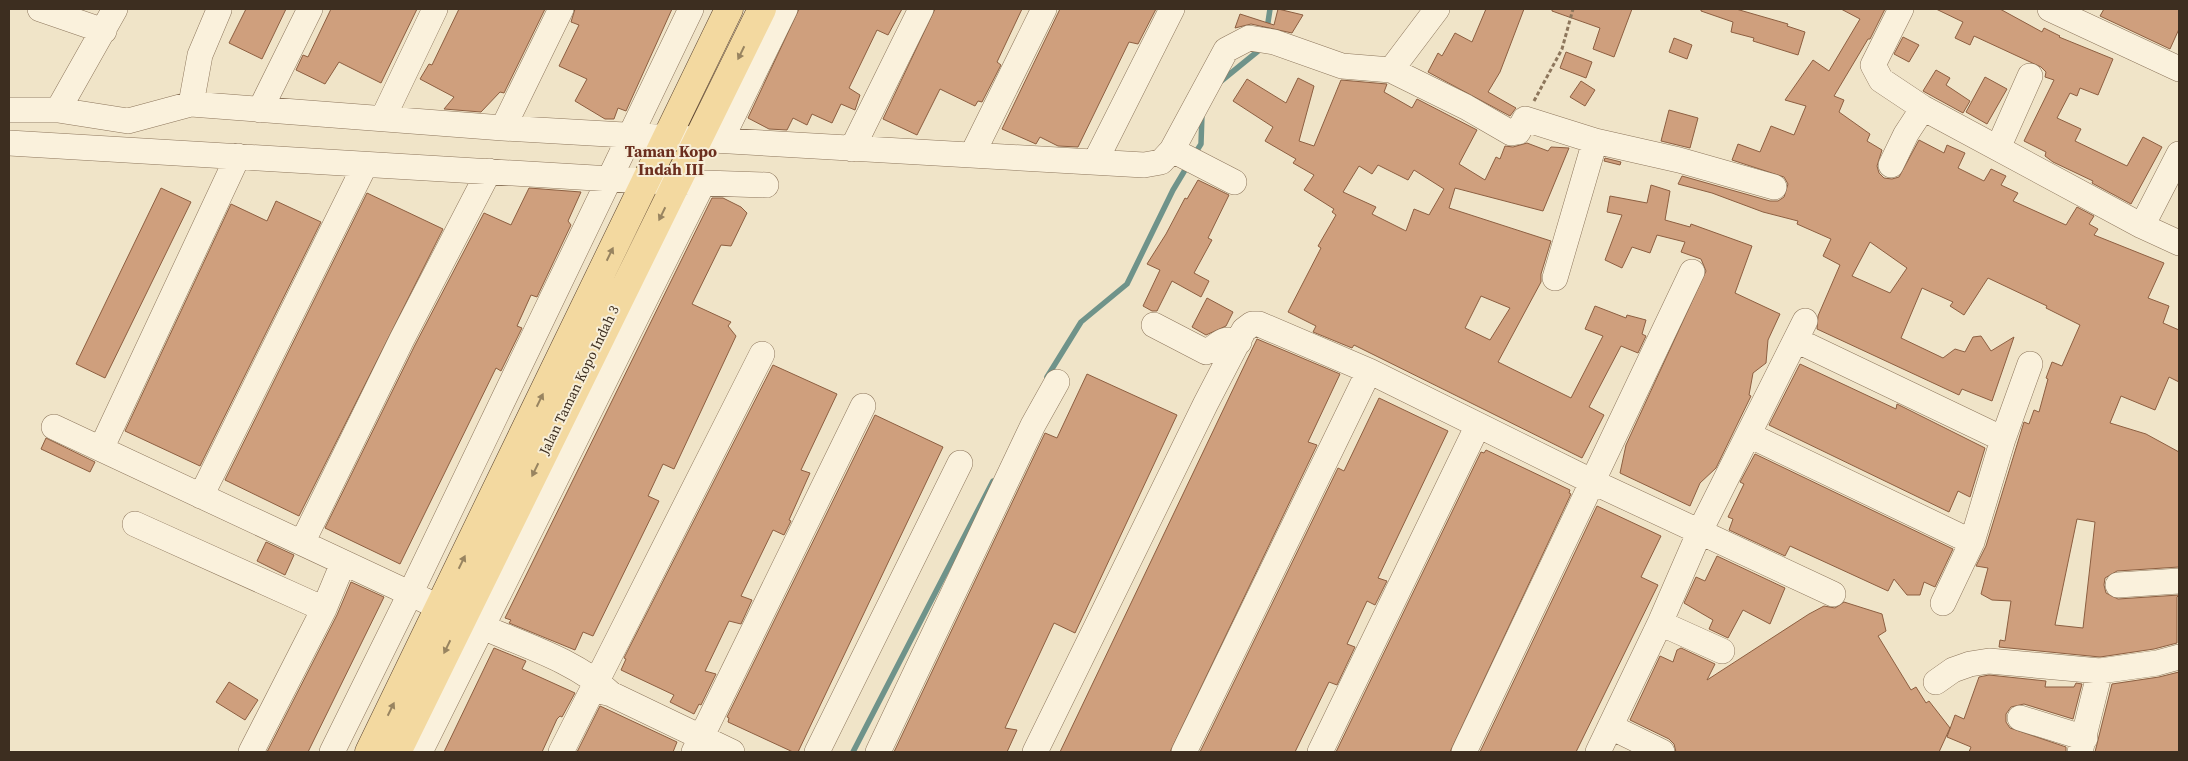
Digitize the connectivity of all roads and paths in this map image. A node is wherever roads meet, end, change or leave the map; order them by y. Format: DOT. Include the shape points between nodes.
graph roads {
  1 [pos="40,9"];
  2 [pos="115,9"];
  3 [pos="310,9"];
  4 [pos="435,9"];
  5 [pos="561,9"];
  6 [pos="691,9"];
  7 [pos="729,9"];
  8 [pos="762,9"];
  9 [pos="785,9"];
  10 [pos="921,9"];
  11 [pos="1044,9"];
  12 [pos="1172,9"];
  13 [pos="1437,9"];
  14 [pos="1573,9"];
  15 [pos="1901,9"];
  16 [pos="2050,9"];
  17 [pos="218,10"];
  18 [pos="2093,18"];
  19 [pos="104,31"];
  20 [pos="2179,69"];
  21 [pos="1391,70"];
  22 [pos="2030,76"];
  23 [pos="191,104"];
  24 [pos="1923,108"];
  25 [pos="9,110"];
  26 [pos="58,110"];
  27 [pos="260,110"];
  28 [pos="383,118"];
  29 [pos="1525,119"];
  30 [pos="128,121"];
  31 [pos="503,128"];
  32 [pos="629,136"];
  33 [pos="666,138"];
  34 [pos="710,140"];
  35 [pos="1595,141"];
  36 [pos="9,143"];
  37 [pos="1998,148"];
  38 [pos="122,149"];
  39 [pos="852,149"];
  40 [pos="2179,154"];
  41 [pos="972,155"];
  42 [pos="238,156"];
  43 [pos="1185,156"];
  44 [pos="1095,162"];
  45 [pos="364,165"];
  46 [pos="1891,165"];
  47 [pos="489,171"];
  48 [pos="608,179"];
  49 [pos="645,181"];
  50 [pos="691,182"];
  51 [pos="1234,182"];
  52 [pos="766,185"];
  53 [pos="1774,187"];
  54 [pos="2142,226"];
  55 [pos="2179,243"];
  56 [pos="1692,272"];
  57 [pos="1555,278"];
  58 [pos="1154,325"];
  59 [pos="1239,342"];
  60 [pos="762,354"];
  61 [pos="2030,364"];
  62 [pos="1369,371"];
  63 [pos="1057,382"];
  64 [pos="863,406"];
  65 [pos="1478,425"];
  66 [pos="54,427"];
  67 [pos="1749,435"];
  68 [pos="2003,439"];
  69 [pos="101,449"];
  70 [pos="960,463"];
  71 [pos="1593,482"];
  72 [pos="201,496"];
  73 [pos="135,524"];
  74 [pos="1700,531"];
  75 [pos="1972,542"];
  76 [pos="302,543"];
  77 [pos="343,563"];
  78 [pos="2179,580"];
  79 [pos="2118,585"];
  80 [pos="410,594"];
  81 [pos="1833,594"];
  82 [pos="1943,603"];
  83 [pos="324,609"];
  84 [pos="471,622"];
  85 [pos="1660,623"];
  86 [pos="1722,651"];
  87 [pos="2179,657"];
  88 [pos="2100,671"];
  89 [pos="1936,682"];
  90 [pos="599,687"];
  91 [pos="2020,718"];
  92 [pos="1611,727"];
  93 [pos="698,745"];
  94 [pos="2082,745"];
  95 [pos="250,752"];
  96 [pos="332,752"];
  97 [pos="369,752"];
  98 [pos="397,752"];
  99 [pos="420,752"];
  100 [pos="561,752"];
  101 [pos="732,752"];
  102 [pos="817,752"];
  103 [pos="878,752"];
  104 [pos="1035,752"];
  105 [pos="1184,752"];
  106 [pos="1320,752"];
  107 [pos="1464,752"];
  108 [pos="1598,752"];
  109 [pos="1662,752"];
  1 -- 19 [label="street"];
  2 -- 19 [label="street"];
  3 -- 27 [label="street"];
  4 -- 28 [label="street"];
  5 -- 31 [label="street"];
  6 -- 32 [label="street"];
  7 -- 33 [label="main road, Jalan Taman Kopo Indah 3"];
  8 -- 34 [label="main road, Jalan Taman Kopo Indah 3, one-way"];
  9 -- 34 [label="street"];
  10 -- 39 [label="street"];
  11 -- 41 [label="street"];
  12 -- 44 [label="street"];
  13 -- 21 [label="street"];
  14 -- 29 [label="path" via="1562,50"];
  15 -- 24 [label="street" via="1873,66 1881,80"];
  16 -- 18 [label="street"];
  17 -- 23 [label="street" via="200,55"];
  18 -- 20 [label="street"];
  19 -- 26 [label="street"];
  21 -- 29 [label="street" via="1511,133 1518,132"];
  21 -- 43 [label="street" via="1342,66 1268,40 1249,38 1226,50"];
  22 -- 37 [label="street"];
  23 -- 27 [label="street"];
  23 -- 30 [label="street"];
  24 -- 37 [label="street"];
  24 -- 46 [label="street"];
  25 -- 26 [label="street"];
  26 -- 30 [label="street"];
  27 -- 28 [label="street"];
  28 -- 31 [label="street"];
  29 -- 35 [label="street"];
  30 -- 38 [label="street"];
  31 -- 32 [label="street"];
  32 -- 33 [label="street"];
  32 -- 48 [label="street"];
  33 -- 34 [label="street"];
  33 -- 49 [label="main road, Jalan Taman Kopo Indah 3"];
  34 -- 39 [label="street"];
  34 -- 50 [label="main road, Jalan Taman Kopo Indah 3"];
  35 -- 53 [label="street" via="1679,160"];
  35 -- 57 [label="street"];
  36 -- 38 [label="street"];
  37 -- 54 [label="street"];
  38 -- 42 [label="street"];
  39 -- 41 [label="street"];
  40 -- 54 [label="street"];
  41 -- 44 [label="street"];
  42 -- 45 [label="street"];
  42 -- 69 [label="street"];
  43 -- 44 [label="street" via="1144,165"];
  43 -- 51 [label="street"];
  45 -- 47 [label="street"];
  45 -- 72 [label="street"];
  47 -- 48 [label="street"];
  47 -- 76 [label="street"];
  48 -- 49 [label="street"];
  48 -- 80 [label="street"];
  49 -- 50 [label="street"];
  84 -- 49 [label="main road, Jalan Taman Kopo Indah 3, one-way"];
  50 -- 52 [label="street"];
  50 -- 84 [label="main road, Jalan Taman Kopo Indah 3"];
  54 -- 55 [label="street"];
  56 -- 71 [label="street"];
  58 -- 59 [label="street" via="1206,352 1223,340"];
  59 -- 62 [label="street" via="1247,326 1259,324"];
  59 -- 104 [label="street"];
  60 -- 90 [label="street"];
  61 -- 68 [label="street"];
  62 -- 65 [label="street"];
  62 -- 105 [label="street"];
  63 -- 103 [label="street" via="1027,438"];
  64 -- 93 [label="street"];
  65 -- 71 [label="street"];
  65 -- 106 [label="street"];
  66 -- 69 [label="street"];
  67 -- 68 [label="street" via="1801,330"];
  67 -- 74 [label="street"];
  67 -- 75 [label="street"];
  68 -- 75 [label="street"];
  69 -- 72 [label="street"];
  70 -- 102 [label="street"];
  71 -- 74 [label="street"];
  71 -- 107 [label="street"];
  72 -- 76 [label="street"];
  73 -- 83 [label="street"];
  74 -- 81 [label="street"];
  74 -- 85 [label="street"];
  75 -- 82 [label="street"];
  76 -- 77 [label="street"];
  77 -- 80 [label="street"];
  77 -- 83 [label="street"];
  78 -- 79 [label="street"];
  80 -- 84 [label="street"];
  80 -- 96 [label="street"];
  83 -- 95 [label="street"];
  84 -- 90 [label="street" via="510,646"];
  97 -- 84 [label="main road, Jalan Taman Kopo Indah 3, one-way"];
  84 -- 98 [label="main road, Jalan Taman Kopo Indah 3, one-way"];
  84 -- 99 [label="street"];
  85 -- 86 [label="street"];
  85 -- 92 [label="street"];
  87 -- 88 [label="street"];
  88 -- 89 [label="street" via="1989,662 1953,670"];
  88 -- 94 [label="street"];
  90 -- 93 [label="street"];
  90 -- 100 [label="street"];
  91 -- 94 [label="street"];
  92 -- 108 [label="street"];
  92 -- 109 [label="street"];
  93 -- 101 [label="street"];
}
